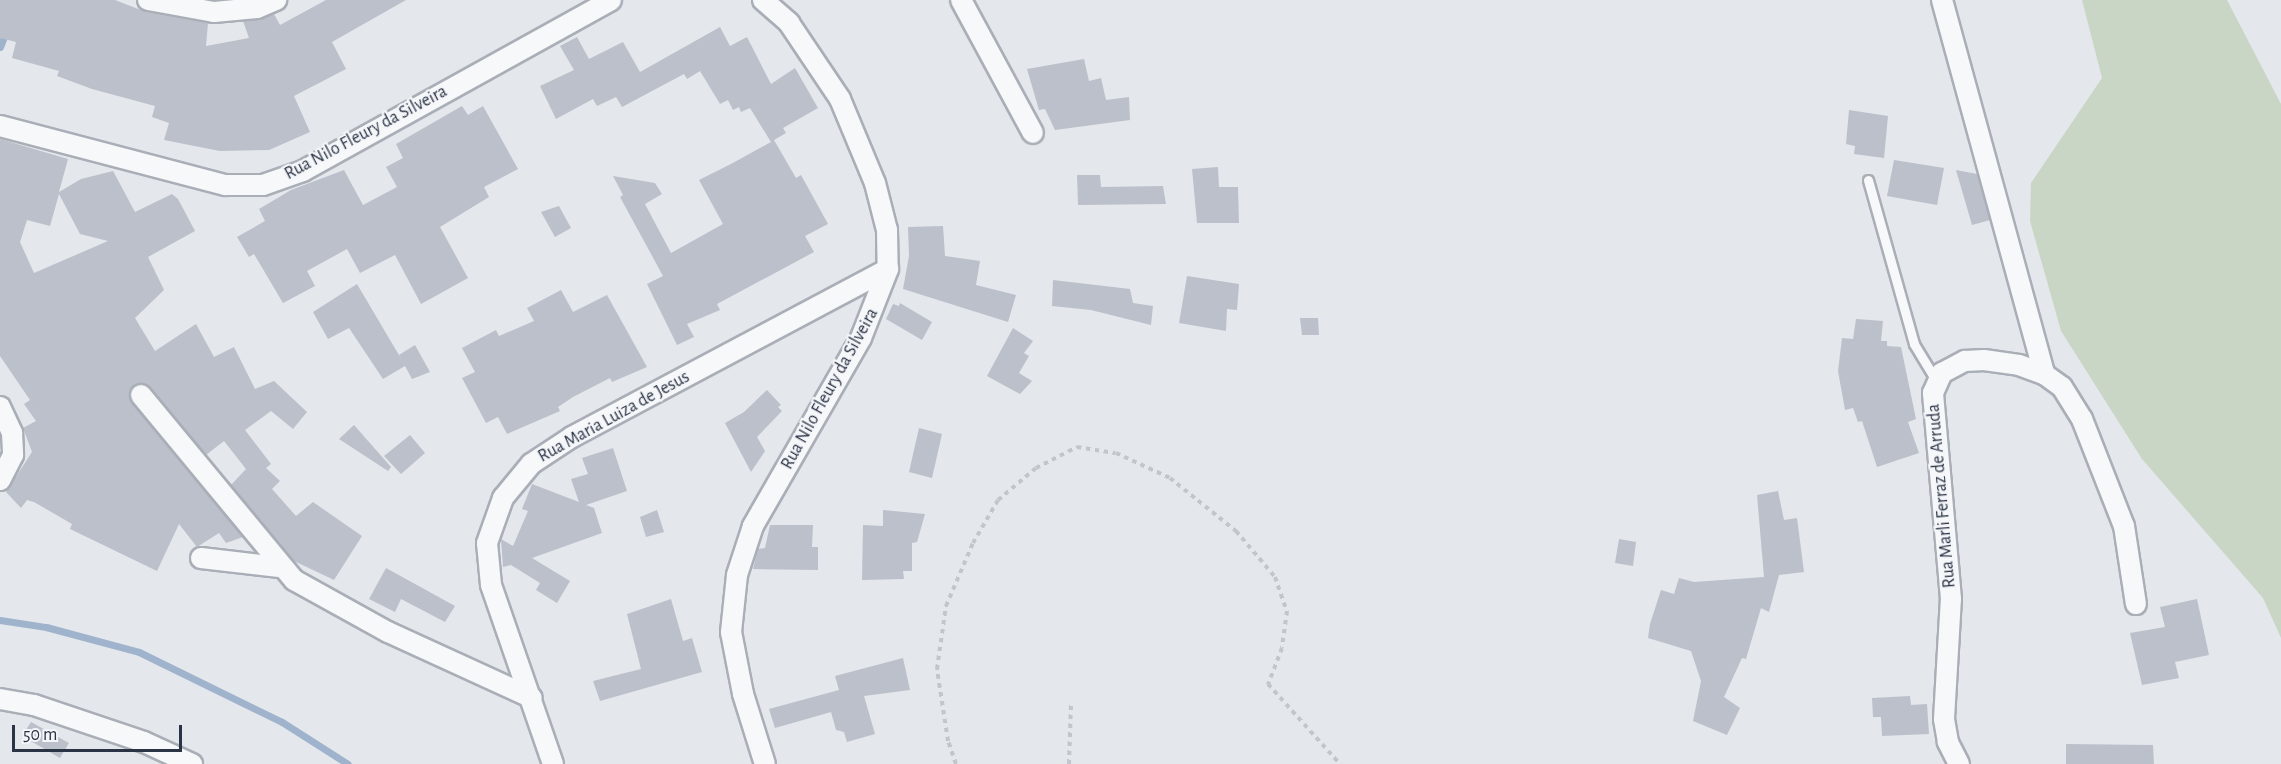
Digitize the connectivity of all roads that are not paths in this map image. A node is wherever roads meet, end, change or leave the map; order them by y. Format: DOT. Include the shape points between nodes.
graph roads {
  1 [pos="148,0"];
  2 [pos="276,0"];
  3 [pos="611,0"];
  4 [pos="763,0"];
  5 [pos="961,0"];
  6 [pos="1942,0"];
  7 [pos="0,126"];
  8 [pos="1033,133"];
  9 [pos="1868,180"];
  10 [pos="888,269"];
  11 [pos="2044,374"];
  12 [pos="1937,382"];
  13 [pos="141,395"];
  14 [pos="0,407"];
  15 [pos="0,480"];
  16 [pos="201,558"];
  17 [pos="279,567"];
  18 [pos="2136,604"];
  19 [pos="532,698"];
  20 [pos="0,699"];
  21 [pos="192,764"];
  22 [pos="553,764"];
  23 [pos="765,764"];
  24 [pos="1959,764"];
  1 -- 2 [label="street" via="214,12 257,8"];
  3 -- 7 [label="street, Rua Nilo Fleury da Silveira" via="303,171 263,185 225,185"];
  4 -- 10 [label="street, Rua Nilo Fleury da Silveira" via="789,22 840,99 875,183 887,230"];
  5 -- 8 [label="street"];
  6 -- 11 [label="street"];
  9 -- 12 [label="lane" via="1914,344"];
  10 -- 19 [label="street, Rua Maria Luiza de Jesus" via="572,437 531,464 503,498 487,543 491,585"];
  10 -- 23 [label="street, Rua Nilo Fleury da Silveira" via="861,338 753,526 736,574 731,632 743,694"];
  11 -- 12 [label="street, Rua Marli Ferraz de Arruda" via="2019,365 1965,361 1953,365"];
  11 -- 18 [label="street, Rua Marli Ferraz de Arruda" via="2069,397 2103,469 2124,526"];
  12 -- 24 [label="street, Rua Marli Ferraz de Arruda" via="1934,417 1951,599 1944,719 1947,742"];
  13 -- 17 [label="street" via="233,503"];
  14 -- 15 [label="street" via="12,433 13,455"];
  16 -- 17 [label="street"];
  17 -- 19 [label="street" via="318,597"];
  19 -- 22 [label="street, Rua Maria Luiza de Jesus"];
  20 -- 21 [label="street" via="34,705 144,742"];
}
